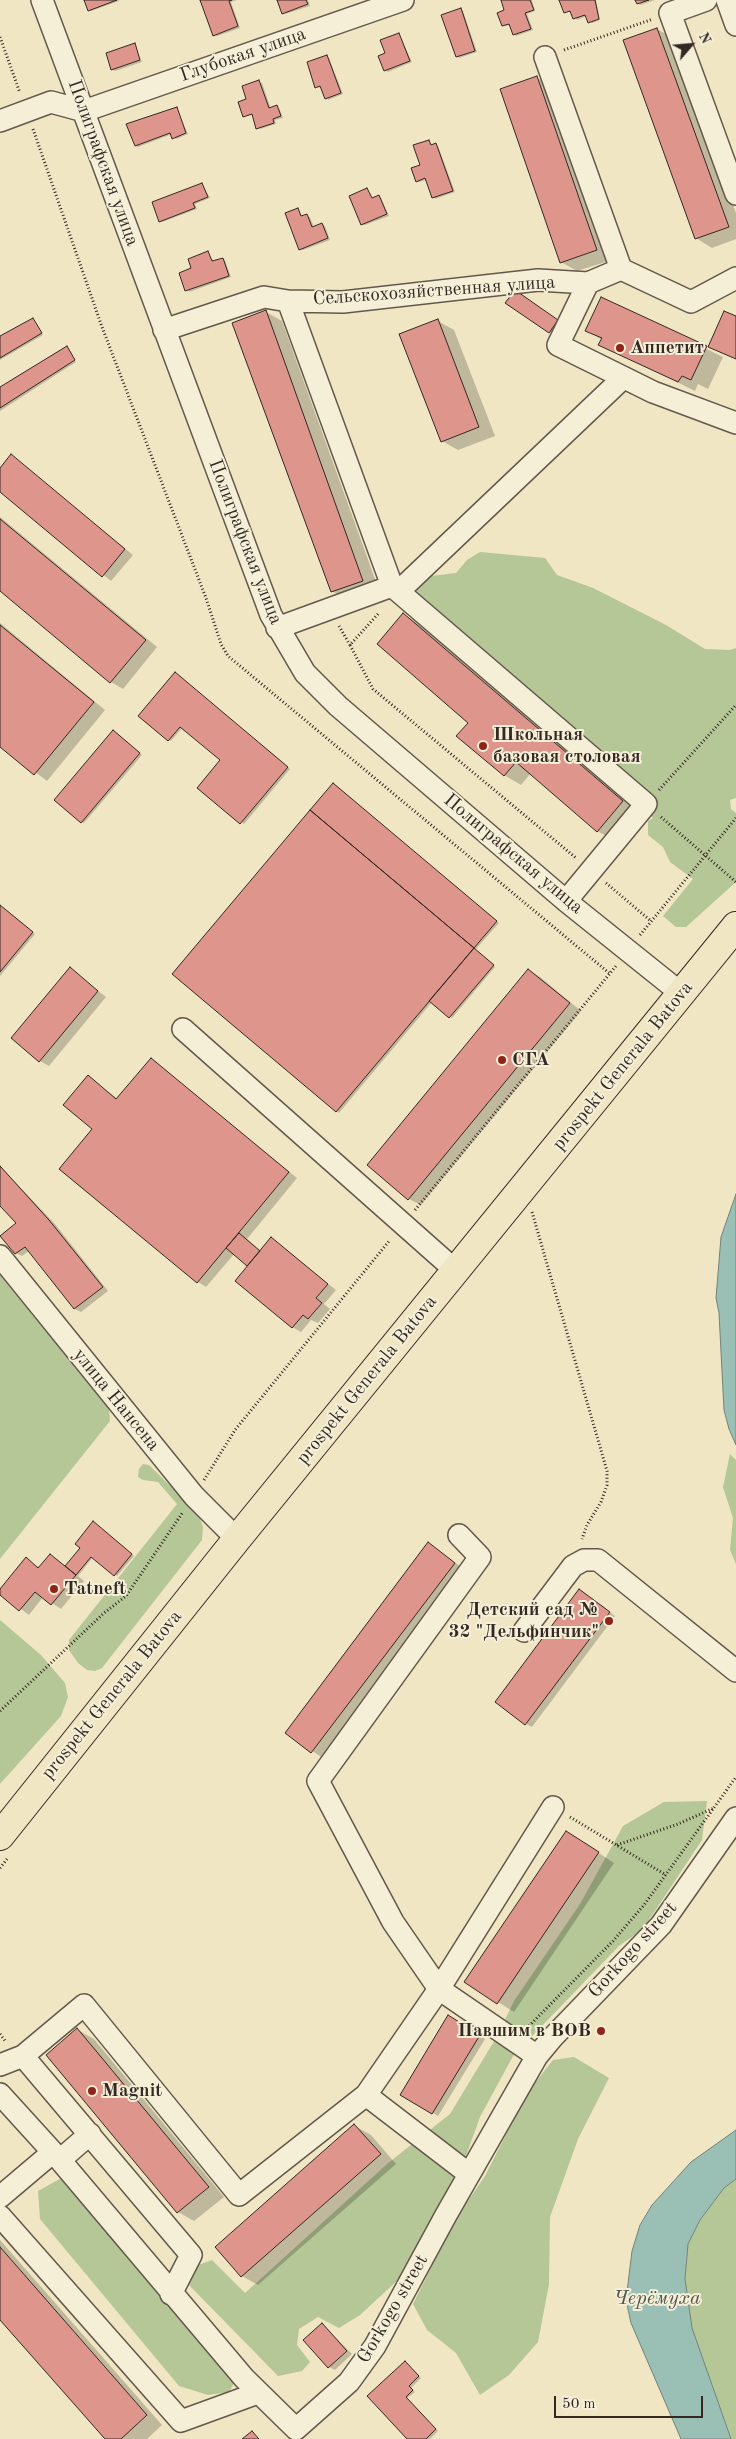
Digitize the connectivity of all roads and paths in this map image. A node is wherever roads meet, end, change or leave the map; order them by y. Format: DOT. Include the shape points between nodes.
graph roads {
  1 [pos="42,0"];
  2 [pos="403,0"];
  3 [pos="706,0"];
  4 [pos="727,0"];
  5 [pos="670,13"];
  6 [pos="736,25"];
  7 [pos="545,57"];
  8 [pos="84,111"];
  9 [pos="0,121"];
  10 [pos="736,194"];
  11 [pos="621,268"];
  12 [pos="736,278"];
  13 [pos="588,283"];
  14 [pos="288,300"];
  15 [pos="164,330"];
  16 [pos="623,378"];
  17 [pos="736,422"];
  18 [pos="396,588"];
  19 [pos="277,628"];
  20 [pos="736,705"];
  21 [pos="646,804"];
  22 [pos="736,818"];
  23 [pos="705,856"];
  24 [pos="591,871"];
  25 [pos="736,882"];
  26 [pos="566,901"];
  27 [pos="651,921"];
  28 [pos="736,926"];
  29 [pos="628,951"];
  30 [pos="682,994"];
  31 [pos="183,1029"];
  32 [pos="525,1187"];
  33 [pos="403,1224"];
  34 [pos="0,1256"];
  35 [pos="456,1271"];
  36 [pos="194,1496"];
  37 [pos="459,1535"];
  38 [pos="237,1539"];
  39 [pos="584,1560"];
  40 [pos="524,1631"];
  41 [pos="736,1671"];
  42 [pos="0,1711"];
  43 [pos="736,1778"];
  44 [pos="553,1807"];
  45 [pos="714,1808"];
  46 [pos="736,1818"];
  47 [pos="0,1836"];
  48 [pos="616,1845"];
  49 [pos="666,1875"];
  50 [pos="439,1989"];
  51 [pos="514,2041"];
  52 [pos="23,2056"];
  53 [pos="537,2056"];
  54 [pos="0,2065"];
  55 [pos="0,2094"];
  56 [pos="366,2095"];
  57 [pos="90,2134"];
  58 [pos="56,2156"];
  59 [pos="469,2174"];
  60 [pos="0,2197"];
  61 [pos="0,2216"];
  62 [pos="171,2294"];
  63 [pos="258,2393"];
  64 [pos="301,2434"];
  1 -- 8 [label="street, Полиграфская улица"];
  2 -- 8 [label="street, Глубокая улица"];
  3 -- 5 [label="street"];
  4 -- 6 [label="street"];
  5 -- 7 [label="path"];
  5 -- 10 [label="street"];
  7 -- 11 [label="street"];
  8 -- 9 [label="street" via="51,102"];
  8 -- 15 [label="street, Полиграфская улица"];
  11 -- 12 [label="street" via="691,302"];
  11 -- 13 [label="street"];
  13 -- 14 [label="street, Сельскохозяйственная улица" via="538,280 343,302"];
  13 -- 16 [label="street" via="558,345"];
  14 -- 15 [label="street, Сельскохозяйственная улица" via="264,297"];
  14 -- 18 [label="street"];
  15 -- 19 [label="street, Полиграфская улица"];
  16 -- 17 [label="street" via="687,406"];
  16 -- 18 [label="street"];
  18 -- 19 [label="street"];
  18 -- 21 [label="street"];
  18 -- 24 [label="path" via="350,645 373,688"];
  19 -- 26 [label="street, Полиграфская улица" via="305,673 338,706"];
  20 -- 21 [label="path"];
  21 -- 23 [label="path"];
  21 -- 24 [label="street"];
  22 -- 23 [label="path"];
  23 -- 25 [label="path"];
  23 -- 27 [label="path"];
  24 -- 26 [label="street"];
  24 -- 27 [label="path"];
  26 -- 29 [label="street, Полиграфская улица"];
  27 -- 29 [label="path"];
  28 -- 30 [label="main road, prospekt Generala Batova"];
  29 -- 30 [label="street, Полиграфская улица"];
  29 -- 33 [label="path"];
  30 -- 32 [label="main road, prospekt Generala Batova"];
  31 -- 33 [label="street"];
  32 -- 35 [label="main road, prospekt Generala Batova"];
  32 -- 39 [label="path" via="607,1471 607,1485 582,1542"];
  33 -- 35 [label="street"];
  33 -- 36 [label="path" via="235,1430"];
  34 -- 36 [label="street, улица Нансена"];
  35 -- 38 [label="main road, prospekt Generala Batova"];
  36 -- 38 [label="street, улица Нансена"];
  36 -- 42 [label="path" via="126,1596"];
  37 -- 50 [label="street" via="480,1557 318,1782 392,1922"];
  38 -- 47 [label="main road, prospekt Generala Batova"];
  39 -- 40 [label="street" via="573,1566"];
  39 -- 41 [label="street" via="598,1560 609,1568"];
  43 -- 45 [label="path"];
  44 -- 48 [label="path"];
  44 -- 50 [label="street"];
  45 -- 48 [label="path"];
  45 -- 49 [label="path"];
  46 -- 53 [label="street, Gorkogo street" via="660,1925"];
  48 -- 49 [label="path"];
  49 -- 51 [label="path" via="613,1940"];
  50 -- 51 [label="street"];
  50 -- 56 [label="street"];
  51 -- 53 [label="street"];
  52 -- 54 [label="street"];
  52 -- 56 [label="street" via="84,2005 239,2195"];
  52 -- 57 [label="street"];
  53 -- 59 [label="street, Gorkogo street"];
  55 -- 58 [label="street, Gorkogo street"];
  56 -- 59 [label="street"];
  57 -- 58 [label="street"];
  57 -- 62 [label="street" via="191,2255"];
  58 -- 60 [label="street"];
  58 -- 62 [label="street, Gorkogo street"];
  59 -- 64 [label="street, Gorkogo street" via="371,2353"];
  61 -- 63 [label="street" via="181,2421"];
  62 -- 63 [label="street, Gorkogo street"];
  63 -- 64 [label="street, Gorkogo street"];
}
